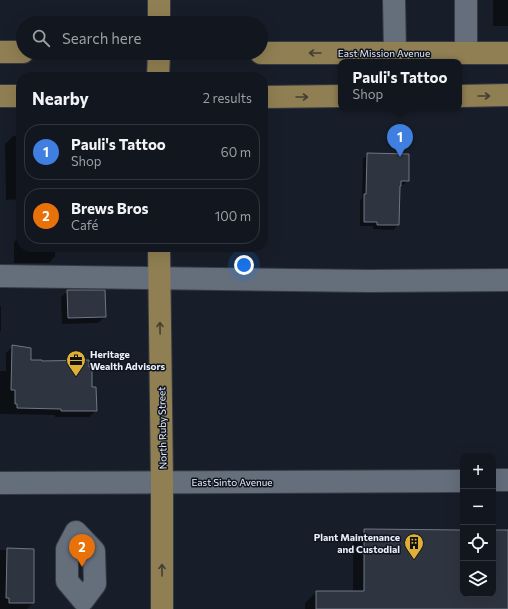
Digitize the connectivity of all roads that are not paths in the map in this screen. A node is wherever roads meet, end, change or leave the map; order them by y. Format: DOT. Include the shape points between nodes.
graph roads {
  1 [pos="159,0"];
  2 [pos="394,0"];
  3 [pos="466,0"];
  4 [pos="159,16"];
  5 [pos="0,52"];
  6 [pos="16,52"];
  7 [pos="268,52"];
  8 [pos="395,52"];
  9 [pos="466,52"];
  10 [pos="508,52"];
  11 [pos="159,60"];
  12 [pos="158,72"];
  13 [pos="508,95"];
  14 [pos="0,96"];
  15 [pos="16,96"];
  16 [pos="338,96"];
  17 [pos="462,96"];
  18 [pos="268,97"];
  19 [pos="159,252"];
  20 [pos="0,276"];
  21 [pos="160,278"];
  22 [pos="508,280"];
  23 [pos="496,480"];
  24 [pos="508,480"];
  25 [pos="460,481"];
  26 [pos="0,483"];
  27 [pos="162,483"];
  28 [pos="162,609"];
  1 -- 4 [label="main road"];
  2 -- 8 [label="street"];
  3 -- 9 [label="street"];
  5 -- 6 [label="main road"];
  8 -- 7 [label="main road, East Mission Avenue, one-way"];
  8 -- 9 [label="main road, East Mission Avenue"];
  9 -- 10 [label="main road, East Mission Avenue"];
  11 -- 12 [label="main road"];
  17 -- 13 [label="main road, one-way"];
  14 -- 15 [label="main road"];
  18 -- 16 [label="main road, one-way"];
  19 -- 21 [label="main road, North Ruby Street"];
  20 -- 21 [label="street"];
  21 -- 22 [label="street"];
  27 -- 21 [label="main road, North Ruby Street, one-way"];
  23 -- 24 [label="street"];
  25 -- 27 [label="street, East Sinto Avenue"];
  26 -- 27 [label="street, East Sinto Avenue"];
  28 -- 27 [label="main road, North Ruby Street, one-way"];
}
